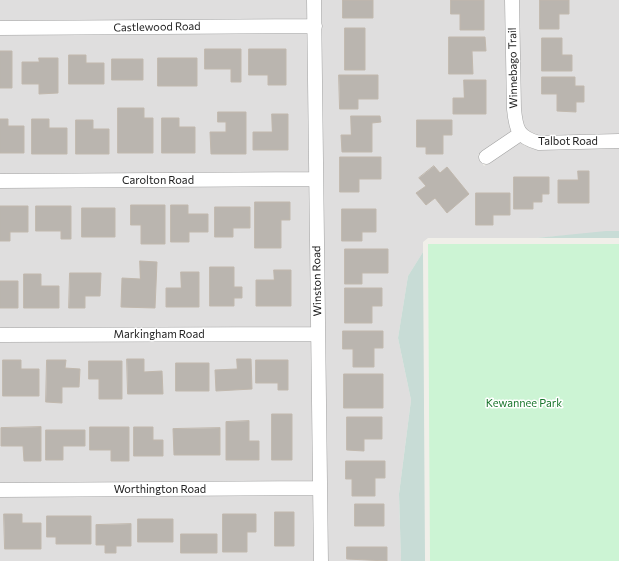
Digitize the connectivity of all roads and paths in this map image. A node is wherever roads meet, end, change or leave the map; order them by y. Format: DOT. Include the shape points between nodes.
graph roads {
  1 [pos="314,0"];
  2 [pos="512,0"];
  3 [pos="315,26"];
  4 [pos="0,28"];
  5 [pos="520,134"];
  6 [pos="619,141"];
  7 [pos="486,157"];
  8 [pos="316,179"];
  9 [pos="0,181"];
  10 [pos="318,334"];
  11 [pos="0,335"];
  12 [pos="320,488"];
  13 [pos="0,490"];
  14 [pos="321,561"];
  1 -- 3 [label="street, Winston Road"];
  2 -- 5 [label="street, Winnebago Trail" via="514,109 515,124"];
  3 -- 4 [label="street, Castlewood Road"];
  3 -- 8 [label="street, Winston Road"];
  5 -- 6 [label="street, Talbot Road" via="539,143"];
  5 -- 7 [label="street"];
  8 -- 9 [label="street, Carolton Road"];
  8 -- 10 [label="street, Winston Road"];
  10 -- 11 [label="street, Markingham Road"];
  10 -- 12 [label="street, Winston Road"];
  12 -- 13 [label="street, Worthington Road"];
  12 -- 14 [label="street, Winston Road"];
}
